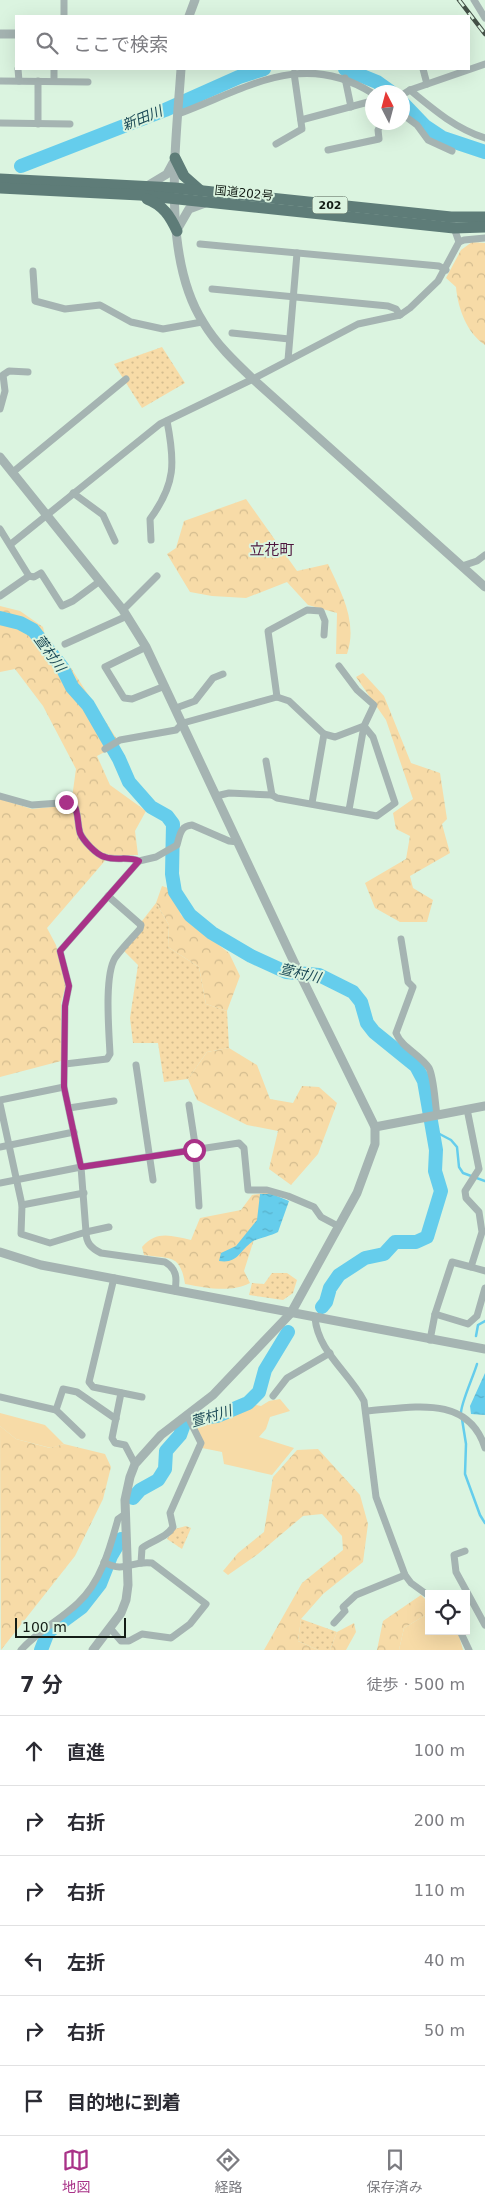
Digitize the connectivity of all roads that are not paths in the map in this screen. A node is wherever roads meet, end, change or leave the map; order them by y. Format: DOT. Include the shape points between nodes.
graph roads {
  1 [pos="64,0"];
  2 [pos="474,0"];
  3 [pos="64,15"];
  4 [pos="485,18"];
  5 [pos="0,34"];
  6 [pos="15,34"];
  7 [pos="484,67"];
  8 [pos="470,69"];
  9 [pos="18,70"];
  10 [pos="54,70"];
  11 [pos="181,70"];
  12 [pos="423,70"];
  13 [pos="461,71"];
  14 [pos="294,73"];
  15 [pos="346,78"];
  16 [pos="0,81"];
  17 [pos="18,81"];
  18 [pos="38,81"];
  19 [pos="54,81"];
  20 [pos="88,82"];
  21 [pos="427,84"];
  22 [pos="365,89"];
  23 [pos="410,90"];
  24 [pos="365,103"];
  25 [pos="351,107"];
  26 [pos="178,114"];
  27 [pos="301,120"];
  28 [pos="410,120"];
  29 [pos="0,123"];
  30 [pos="38,124"];
  31 [pos="70,124"];
  32 [pos="378,130"];
  33 [pos="485,138"];
  34 [pos="276,144"];
  35 [pos="328,150"];
  36 [pos="452,151"];
  37 [pos="175,158"];
  38 [pos="0,179"];
  39 [pos="0,188"];
  40 [pos="143,191"];
  41 [pos="175,193"];
  42 [pos="203,197"];
  43 [pos="485,217"];
  44 [pos="453,223"];
  45 [pos="485,227"];
  46 [pos="177,232"];
  47 [pos="485,238"];
  48 [pos="459,242"];
  49 [pos="200,244"];
  50 [pos="297,253"];
  51 [pos="446,270"];
  52 [pos="33,272"];
  53 [pos="212,289"];
  54 [pos="293,297"];
  55 [pos="400,314"];
  56 [pos="202,322"];
  57 [pos="232,333"];
  58 [pos="289,339"];
  59 [pos="288,360"];
  60 [pos="28,372"];
  61 [pos="126,379"];
  62 [pos="253,379"];
  63 [pos="0,409"];
  64 [pos="167,421"];
  65 [pos="0,458"];
  66 [pos="13,472"];
  67 [pos="73,494"];
  68 [pos="46,514"];
  69 [pos="0,529"];
  70 [pos="151,540"];
  71 [pos="115,541"];
  72 [pos="11,544"];
  73 [pos="485,555"];
  74 [pos="462,566"];
  75 [pos="29,576"];
  76 [pos="157,576"];
  77 [pos="100,581"];
  78 [pos="485,587"];
  79 [pos="0,596"];
  80 [pos="125,613"];
  81 [pos="324,635"];
  82 [pos="65,644"];
  83 [pos="146,648"];
  84 [pos="339,666"];
  85 [pos="223,674"];
  86 [pos="166,686"];
  87 [pos="277,697"];
  88 [pos="176,708"];
  89 [pos="183,723"];
  90 [pos="364,726"];
  91 [pos="324,734"];
  92 [pos="105,749"];
  93 [pos="266,761"];
  94 [pos="272,795"];
  95 [pos="0,796"];
  96 [pos="216,796"];
  97 [pos="312,803"];
  98 [pos="349,810"];
  99 [pos="238,842"];
  100 [pos="139,861"];
  101 [pos="108,896"];
  102 [pos="400,939"];
  103 [pos="65,1064"];
  104 [pos="136,1065"];
  105 [pos="64,1087"];
  106 [pos="114,1101"];
  107 [pos="0,1102"];
  108 [pos="189,1104"];
  109 [pos="485,1106"];
  110 [pos="69,1108"];
  111 [pos="467,1109"];
  112 [pos="437,1115"];
  113 [pos="2,1127"];
  114 [pos="376,1128"];
  115 [pos="74,1132"];
  116 [pos="9,1145"];
  117 [pos="0,1147"];
  118 [pos="194,1150"];
  119 [pos="151,1157"];
  120 [pos="81,1167"];
  121 [pos="16,1180"];
  122 [pos="153,1180"];
  123 [pos="0,1184"];
  124 [pos="84,1193"];
  125 [pos="22,1205"];
  126 [pos="199,1206"];
  127 [pos="338,1226"];
  128 [pos="108,1227"];
  129 [pos="86,1232"];
  130 [pos="0,1252"];
  131 [pos="471,1267"];
  132 [pos="485,1271"];
  133 [pos="114,1278"];
  134 [pos="485,1288"];
  135 [pos="175,1291"];
  136 [pos="291,1313"];
  137 [pos="435,1314"];
  138 [pos="315,1318"];
  139 [pos="430,1340"];
  140 [pos="485,1349"];
  141 [pos="330,1353"];
  142 [pos="121,1392"];
  143 [pos="0,1396"];
  144 [pos="273,1396"];
  145 [pos="142,1397"];
  146 [pos="56,1410"];
  147 [pos="366,1411"];
  148 [pos="116,1419"];
  149 [pos="189,1419"];
  150 [pos="82,1435"];
  151 [pos="485,1448"];
  152 [pos="135,1464"];
  153 [pos="125,1514"];
  154 [pos="465,1551"];
  155 [pos="104,1562"];
  156 [pos="141,1563"];
  157 [pos="128,1568"];
  158 [pos="405,1575"];
  159 [pos="464,1590"];
  160 [pos="425,1593"];
  161 [pos="470,1600"];
  162 [pos="334,1624"];
  163 [pos="485,1625"];
  164 [pos="110,1628"];
  165 [pos="462,1635"];
  166 [pos="21,1650"];
  167 [pos="93,1650"];
  168 [pos="469,1650"];
  1 -- 3 [label="street"];
  2 -- 4 [label="street"];
  5 -- 6 [label="street"];
  7 -- 8 [label="street"];
  9 -- 17 [label="street"];
  10 -- 19 [label="street"];
  11 -- 26 [label="street"];
  12 -- 21 [label="street"];
  13 -- 21 [label="street"];
  14 -- 15 [label="street"];
  14 -- 26 [label="street" via="274,76"];
  14 -- 27 [label="street"];
  15 -- 22 [label="street"];
  15 -- 25 [label="street"];
  16 -- 17 [label="street"];
  17 -- 18 [label="street"];
  18 -- 19 [label="street"];
  18 -- 30 [label="street"];
  19 -- 20 [label="street"];
  21 -- 23 [label="street"];
  23 -- 33 [label="street" via="446,120 466,132"];
  24 -- 25 [label="street"];
  25 -- 27 [label="street"];
  26 -- 37 [label="street"];
  27 -- 34 [label="street" via="302,129"];
  28 -- 36 [label="street" via="428,140"];
  29 -- 30 [label="street"];
  30 -- 31 [label="street"];
  32 -- 35 [label="street" via="379,139"];
  37 -- 40 [label="street" via="167,174"];
  37 -- 41 [label="street"];
  37 -- 42 [label="highway" via="184,176"];
  38 -- 40 [label="highway, 国道202号 / 202"];
  39 -- 40 [label="highway, 国道202号 / 202"];
  40 -- 41 [label="highway, 国道202号 / 202"];
  40 -- 46 [label="highway" via="163,208"];
  41 -- 42 [label="highway, 国道202号 / 202"];
  41 -- 46 [label="street"];
  42 -- 44 [label="highway, 国道202号 / 202"];
  42 -- 46 [label="street" via="185,213"];
  43 -- 44 [label="highway, 国道202号 / 202"];
  44 -- 45 [label="highway, 国道202号 / 202"];
  44 -- 48 [label="street"];
  46 -- 56 [label="street" via="178,254"];
  47 -- 48 [label="street"];
  48 -- 51 [label="street"];
  49 -- 50 [label="street"];
  50 -- 51 [label="street" via="439,266"];
  50 -- 54 [label="street"];
  51 -- 55 [label="street" via="427,292"];
  52 -- 56 [label="street" via="35,302 65,309 100,305 130,322 162,329"];
  53 -- 54 [label="street"];
  54 -- 55 [label="street" via="388,306"];
  54 -- 58 [label="street"];
  55 -- 59 [label="street" via="358,324"];
  56 -- 62 [label="street"];
  57 -- 58 [label="street"];
  58 -- 59 [label="street"];
  59 -- 62 [label="street"];
  60 -- 63 [label="street" via="9,371 3,375 5,391"];
  61 -- 66 [label="street"];
  62 -- 64 [label="street"];
  62 -- 74 [label="street"];
  64 -- 67 [label="street"];
  64 -- 70 [label="street" via="173,474 164,501 150,519"];
  65 -- 66 [label="street"];
  66 -- 68 [label="street"];
  67 -- 68 [label="street"];
  67 -- 71 [label="street" via="103,515"];
  68 -- 72 [label="street"];
  68 -- 77 [label="street"];
  69 -- 72 [label="street"];
  72 -- 75 [label="street"];
  73 -- 74 [label="street"];
  74 -- 78 [label="street"];
  75 -- 77 [label="street" via="41,573 62,606 73,602"];
  75 -- 79 [label="street"];
  76 -- 80 [label="street"];
  77 -- 80 [label="street"];
  80 -- 82 [label="street"];
  80 -- 83 [label="street"];
  81 -- 87 [label="street" via="325,621 321,611 307,610 268,632"];
  83 -- 86 [label="street"];
  83 -- 86 [label="street" via="105,667 124,698 132,699"];
  84 -- 90 [label="street" via="357,690 374,705"];
  85 -- 88 [label="street" via="213,678 195,701"];
  86 -- 88 [label="street"];
  87 -- 89 [label="street"];
  87 -- 91 [label="street" via="289,701"];
  88 -- 89 [label="street"];
  89 -- 92 [label="street" via="176,730 120,740"];
  89 -- 96 [label="street"];
  90 -- 91 [label="street" via="335,737"];
  90 -- 98 [label="street"];
  90 -- 98 [label="street" via="373,737 395,803 377,816"];
  91 -- 97 [label="street"];
  93 -- 94 [label="street"];
  94 -- 96 [label="street" via="229,793"];
  94 -- 97 [label="street"];
  95 -- 100 [label="street" via="32,805 73,802 78,810 80,834 94,850 105,857"];
  96 -- 99 [label="street"];
  97 -- 98 [label="street"];
  99 -- 100 [label="street" via="192,825 182,829 177,845 165,853"];
  99 -- 114 [label="street"];
  100 -- 101 [label="street"];
  101 -- 103 [label="street" via="60,951 69,986 65,1006"];
  101 -- 103 [label="street" via="141,925 114,960 110,974 110,1054 107,1059"];
  102 -- 112 [label="street" via="408,982 414,987 396,1034 429,1069"];
  103 -- 105 [label="street"];
  104 -- 119 [label="street"];
  105 -- 107 [label="street"];
  105 -- 110 [label="street"];
  106 -- 110 [label="street"];
  107 -- 113 [label="street"];
  108 -- 118 [label="street" via="196,1144"];
  109 -- 111 [label="street"];
  110 -- 115 [label="street"];
  111 -- 112 [label="street"];
  111 -- 131 [label="street" via="479,1169 465,1191 466,1198 479,1212 482,1232"];
  112 -- 114 [label="street"];
  113 -- 116 [label="street"];
  114 -- 127 [label="street" via="368,1166"];
  115 -- 116 [label="street"];
  115 -- 120 [label="street"];
  116 -- 117 [label="street"];
  116 -- 121 [label="street"];
  118 -- 119 [label="street"];
  118 -- 126 [label="street"];
  118 -- 127 [label="street" via="239,1143 244,1148 248,1190 267,1190 288,1196 314,1207 321,1217"];
  119 -- 120 [label="street"];
  119 -- 122 [label="street"];
  120 -- 121 [label="street"];
  120 -- 124 [label="street"];
  121 -- 123 [label="street"];
  121 -- 125 [label="street"];
  124 -- 125 [label="street"];
  124 -- 129 [label="street"];
  125 -- 129 [label="street" via="21,1234 50,1243"];
  127 -- 136 [label="street"];
  128 -- 129 [label="street"];
  129 -- 135 [label="street" via="86,1240 101,1253 165,1262 172,1266 176,1274"];
  130 -- 133 [label="street" via="41,1265"];
  131 -- 132 [label="street"];
  131 -- 137 [label="street" via="452,1262"];
  133 -- 135 [label="street"];
  133 -- 142 [label="street" via="89,1382 93,1388"];
  134 -- 137 [label="street" via="477,1316 468,1324"];
  135 -- 136 [label="street"];
  136 -- 138 [label="street"];
  136 -- 149 [label="street"];
  137 -- 139 [label="street"];
  138 -- 139 [label="street"];
  138 -- 141 [label="street" via="319,1339"];
  139 -- 140 [label="street"];
  141 -- 144 [label="street" via="287,1378"];
  141 -- 147 [label="street" via="359,1391"];
  142 -- 145 [label="street"];
  142 -- 148 [label="street"];
  143 -- 146 [label="street"];
  146 -- 148 [label="street" via="63,1389 77,1392"];
  146 -- 150 [label="street"];
  147 -- 151 [label="street" via="434,1406 458,1413 472,1423"];
  147 -- 158 [label="street" via="376,1497"];
  148 -- 152 [label="street" via="112,1438 115,1443 125,1445"];
  149 -- 152 [label="street" via="161,1436"];
  149 -- 156 [label="street" via="201,1443 170,1513 173,1527 167,1535 142,1548"];
  152 -- 153 [label="street"];
  153 -- 155 [label="street" via="118,1519"];
  153 -- 157 [label="street"];
  154 -- 159 [label="street" via="454,1555 456,1572"];
  155 -- 157 [label="street"];
  155 -- 166 [label="street" via="79,1603 38,1632"];
  156 -- 157 [label="street"];
  156 -- 164 [label="street" via="152,1563 206,1604 190,1624 171,1638 142,1634 121,1641"];
  157 -- 164 [label="street" via="126,1600"];
  158 -- 160 [label="street"];
  158 -- 162 [label="street" via="356,1595 343,1607 344,1611"];
  161 -- 163 [label="street"];
  164 -- 167 [label="street"];
  165 -- 168 [label="street"];
}
